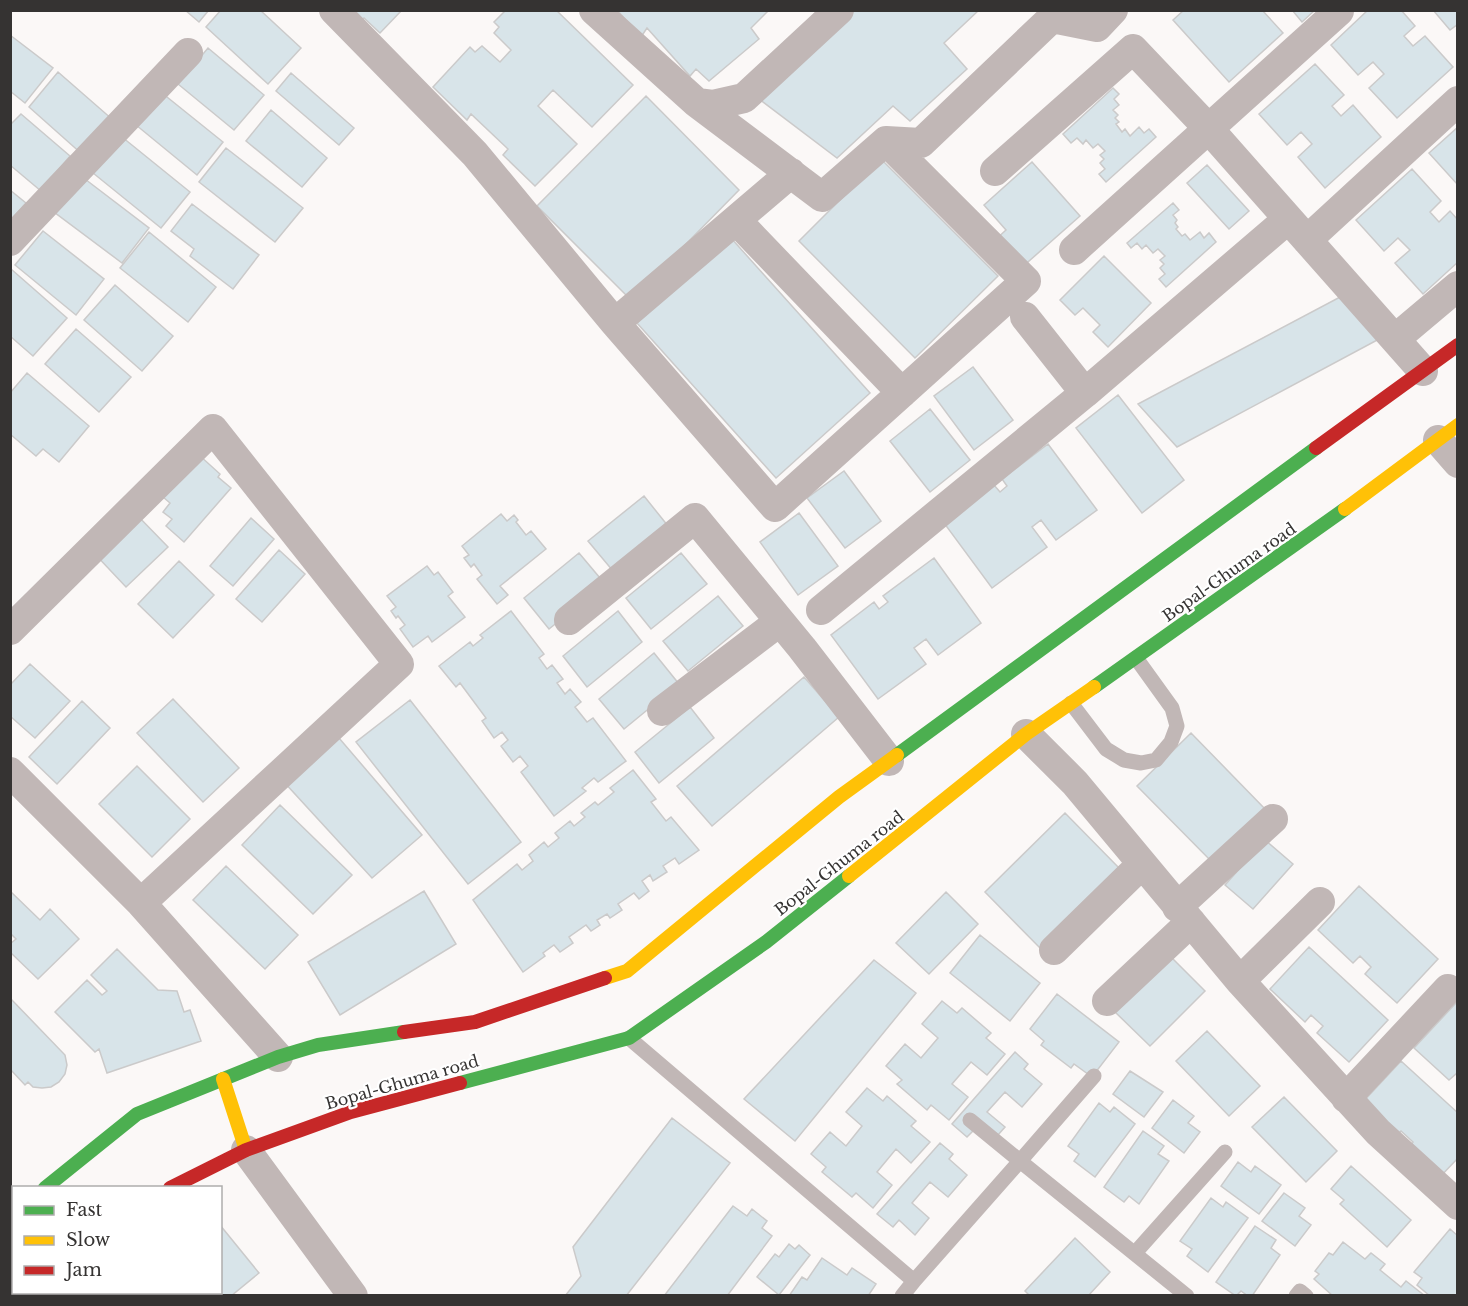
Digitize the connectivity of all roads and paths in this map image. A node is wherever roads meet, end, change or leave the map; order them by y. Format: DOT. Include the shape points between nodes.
graph roads {
  1 [pos="334,10"];
  2 [pos="594,10"];
  3 [pos="839,10"];
  4 [pos="1113,10"];
  5 [pos="1339,11"];
  6 [pos="1048,14"];
  7 [pos="188,53"];
  8 [pos="1458,101"];
  9 [pos="697,102"];
  10 [pos="1208,128"];
  11 [pos="886,141"];
  12 [pos="995,171"];
  13 [pos="791,173"];
  14 [pos="736,220"];
  15 [pos="1298,229"];
  16 [pos="10,241"];
  17 [pos="1074,250"];
  18 [pos="1458,286"];
  19 [pos="1024,317"];
  20 [pos="615,323"];
  21 [pos="1395,339"];
  22 [pos="1458,345"];
  23 [pos="1423,371"];
  24 [pos="902,393"];
  25 [pos="1085,393"];
  26 [pos="1448,432"];
  27 [pos="1458,463"];
  28 [pos="821,610"];
  29 [pos="569,620"];
  30 [pos="779,622"];
  31 [pos="10,630"];
  32 [pos="1136,658"];
  33 [pos="1071,703"];
  34 [pos="662,711"];
  35 [pos="1026,735"];
  36 [pos="890,761"];
  37 [pos="10,772"];
  38 [pos="1273,819"];
  39 [pos="1142,864"];
  40 [pos="1320,902"];
  41 [pos="141,903"];
  42 [pos="1184,914"];
  43 [pos="1054,950"];
  44 [pos="1240,981"];
  45 [pos="1448,989"];
  46 [pos="1107,1001"];
  47 [pos="628,1038"];
  48 [pos="278,1057"];
  49 [pos="1094,1076"];
  50 [pos="223,1079"];
  51 [pos="1346,1098"];
  52 [pos="970,1120"];
  53 [pos="246,1150"];
  54 [pos="1225,1152"];
  55 [pos="1020,1161"];
  56 [pos="47,1186"];
  57 [pos="174,1186"];
  58 [pos="1458,1206"];
  59 [pos="1135,1253"];
  60 [pos="914,1281"];
  61 [pos="353,1296"];
  62 [pos="903,1296"];
  63 [pos="1187,1296"];
  64 [pos="1296,1296"];
  65 [pos="1306,1296"];
  1 -- 20 [label="street" via="475,154"];
  2 -- 9 [label="street"];
  3 -- 9 [label="street" via="744,98 713,105"];
  4 -- 6 [label="street" via="1097,27"];
  5 -- 10 [label="street"];
  6 -- 11 [label="street" via="921,143"];
  7 -- 16 [label="street"];
  8 -- 15 [label="street"];
  9 -- 13 [label="street"];
  10 -- 12 [label="street" via="1133,49"];
  10 -- 15 [label="street"];
  10 -- 17 [label="street"];
  11 -- 13 [label="street" via="822,197"];
  11 -- 24 [label="street" via="1026,281"];
  13 -- 14 [label="street"];
  14 -- 20 [label="street"];
  14 -- 24 [label="street"];
  15 -- 21 [label="street"];
  15 -- 25 [label="street"];
  18 -- 21 [label="street"];
  19 -- 25 [label="street"];
  20 -- 24 [label="street" via="775,507"];
  21 -- 23 [label="street"];
  22 -- 23 [label="street"];
  23 -- 36 [label="street"];
  25 -- 28 [label="street"];
  26 -- 27 [label="street"];
  26 -- 32 [label="street, Bopal-Ghuma road"];
  29 -- 30 [label="street" via="695,518"];
  30 -- 34 [label="street"];
  30 -- 36 [label="street"];
  31 -- 41 [label="street" via="213,429 399,664"];
  32 -- 33 [label="street, Bopal-Ghuma road"];
  32 -- 33 [label="lane" via="1172,708 1177,726 1171,742 1156,760 1124,760 1107,749"];
  33 -- 35 [label="street, Bopal-Ghuma road"];
  35 -- 39 [label="street" via="1075,783"];
  35 -- 47 [label="street, Bopal-Ghuma road" via="766,942"];
  36 -- 48 [label="street" via="839,797 627,971 475,1022 318,1045"];
  37 -- 41 [label="street"];
  38 -- 42 [label="street"];
  39 -- 42 [label="street"];
  39 -- 43 [label="street"];
  40 -- 44 [label="street"];
  41 -- 48 [label="street"];
  42 -- 44 [label="street"];
  42 -- 46 [label="street"];
  44 -- 51 [label="street"];
  45 -- 51 [label="street"];
  47 -- 53 [label="street, Bopal-Ghuma road" via="351,1112"];
  47 -- 60 [label="lane"];
  48 -- 50 [label="street"];
  49 -- 55 [label="lane"];
  50 -- 53 [label="street"];
  50 -- 56 [label="street" via="137,1114"];
  51 -- 58 [label="street"];
  52 -- 55 [label="lane"];
  53 -- 57 [label="street, Bopal-Ghuma road"];
  53 -- 61 [label="street"];
  54 -- 59 [label="lane"];
  55 -- 59 [label="lane"];
  55 -- 60 [label="lane"];
  59 -- 63 [label="lane"];
  60 -- 62 [label="lane"];
  64 -- 65 [label="lane" via="1300,1291"];
}
